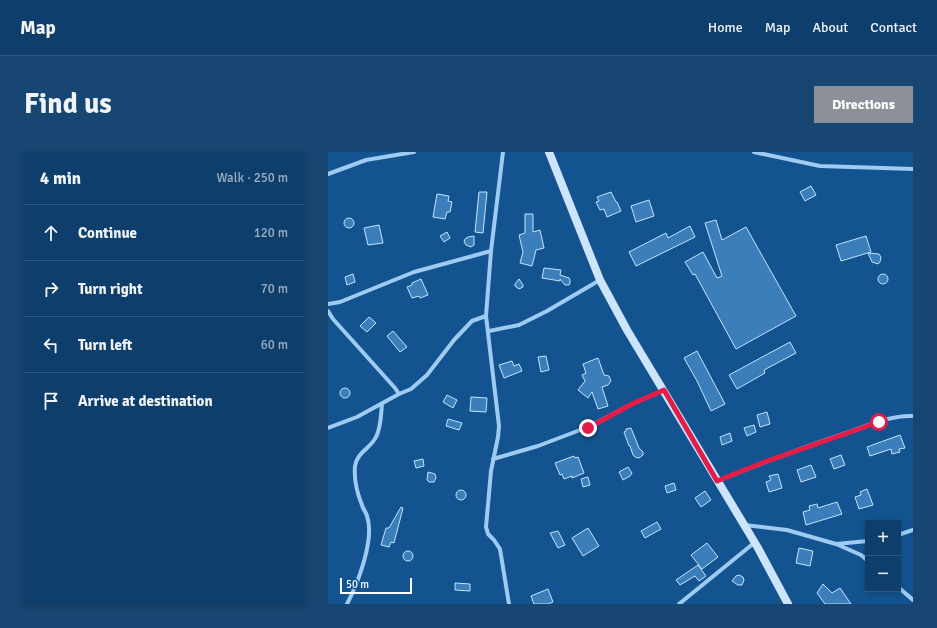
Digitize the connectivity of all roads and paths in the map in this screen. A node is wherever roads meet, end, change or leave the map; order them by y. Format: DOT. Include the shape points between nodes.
graph roads {
  1 [pos="414,152"];
  2 [pos="502,152"];
  3 [pos="549,152"];
  4 [pos="754,152"];
  5 [pos="913,169"];
  6 [pos="328,174"];
  7 [pos="491,251"];
  8 [pos="600,280"];
  9 [pos="328,304"];
  10 [pos="328,311"];
  11 [pos="486,316"];
  12 [pos="488,331"];
  13 [pos="664,390"];
  14 [pos="398,394"];
  15 [pos="382,404"];
  16 [pos="913,416"];
  17 [pos="328,428"];
  18 [pos="492,459"];
  19 [pos="717,481"];
  20 [pos="744,525"];
  21 [pos="913,530"];
  22 [pos="901,535"];
  23 [pos="865,541"];
  24 [pos="754,543"];
  25 [pos="836,544"];
  26 [pos="865,559"];
  27 [pos="901,590"];
  28 [pos="913,600"];
  29 [pos="348,604"];
  30 [pos="509,604"];
  31 [pos="679,604"];
  32 [pos="788,604"];
  1 -- 6 [label="street" via="366,160"];
  2 -- 7 [label="street"];
  3 -- 8 [label="street"];
  4 -- 5 [label="street" via="820,166"];
  7 -- 9 [label="street" via="414,272 340,302"];
  7 -- 11 [label="street"];
  8 -- 12 [label="street" via="519,325"];
  8 -- 13 [label="street"];
  10 -- 14 [label="street"];
  11 -- 12 [label="street"];
  11 -- 14 [label="street" via="472,321 427,375 411,388"];
  12 -- 18 [label="street" via="499,426"];
  13 -- 18 [label="street" via="588,428"];
  13 -- 19 [label="street"];
  14 -- 15 [label="street"];
  15 -- 17 [label="street"];
  15 -- 29 [label="street" via="376,439 356,461 357,490 368,516 369,528 367,551"];
  16 -- 19 [label="street" via="901,416 879,422"];
  18 -- 30 [label="street" via="486,526 488,534 500,548"];
  19 -- 20 [label="street"];
  20 -- 24 [label="street"];
  20 -- 25 [label="street" via="787,530"];
  21 -- 22 [label="street"];
  23 -- 25 [label="street"];
  24 -- 31 [label="street"];
  24 -- 32 [label="street"];
  25 -- 26 [label="street"];
  27 -- 28 [label="street"];
}
